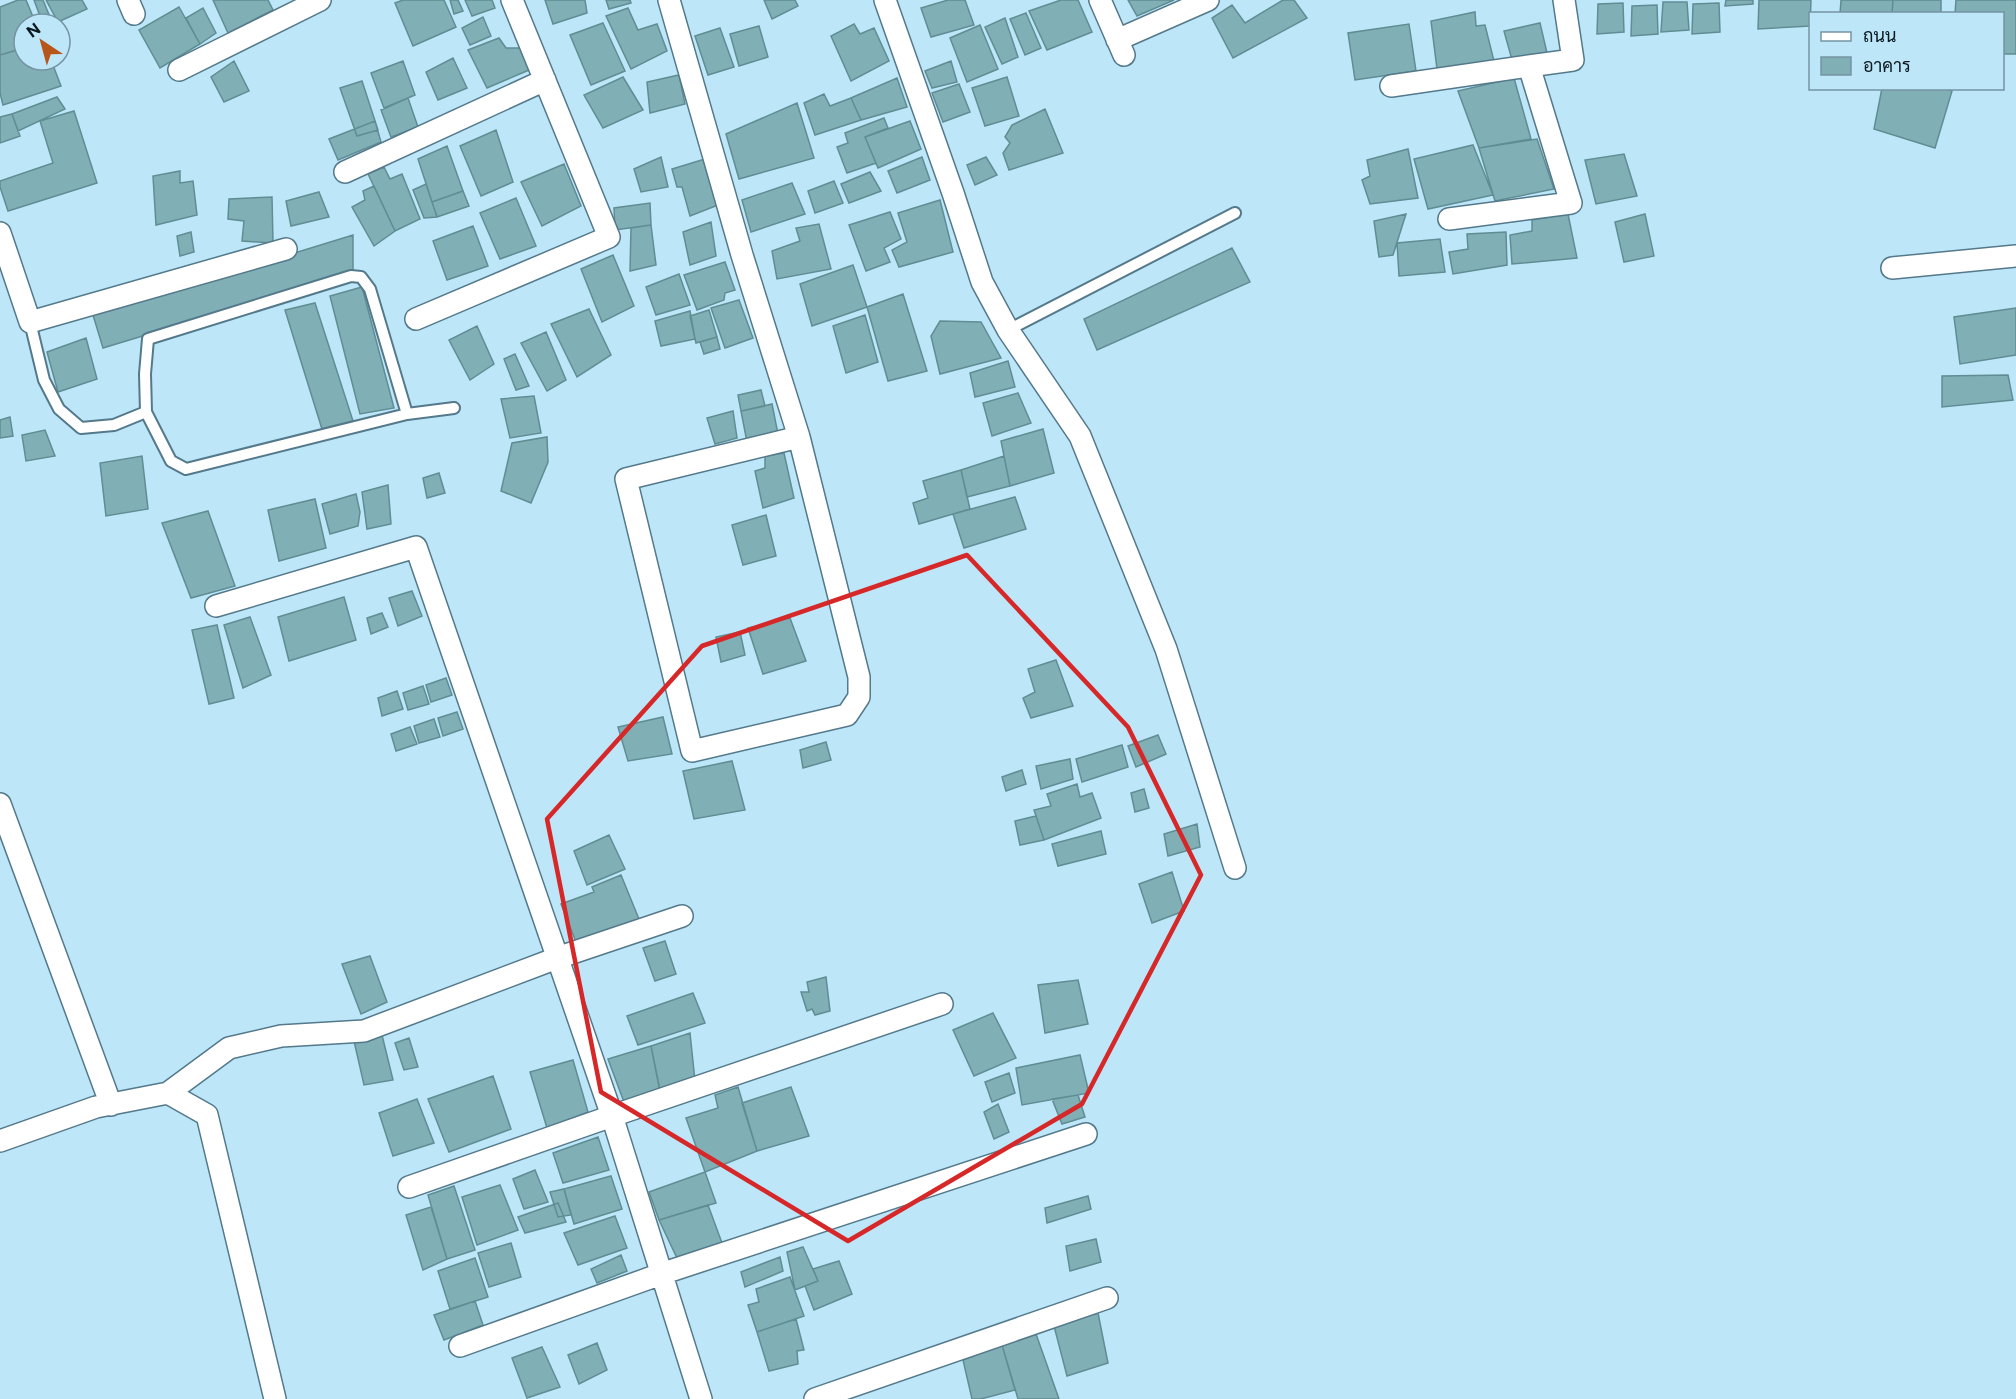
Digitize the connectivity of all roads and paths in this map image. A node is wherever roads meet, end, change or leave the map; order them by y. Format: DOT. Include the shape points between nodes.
graph roads {
  1 [pos="320,0"];
  2 [pos="512,0"];
  3 [pos="669,0"];
  4 [pos="885,0"];
  5 [pos="1100,0"];
  6 [pos="1209,0"];
  7 [pos="1564,0"];
  8 [pos="1529,66"];
  9 [pos="179,70"];
  10 [pos="545,80"];
  11 [pos="1391,86"];
  12 [pos="345,172"];
  13 [pos="1235,213"];
  14 [pos="1449,219"];
  15 [pos="0,233"];
  16 [pos="286,249"];
  17 [pos="2016,256"];
  18 [pos="1892,268"];
  19 [pos="416,319"];
  20 [pos="30,322"];
  21 [pos="1008,330"];
  22 [pos="454,408"];
  23 [pos="146,412"];
  24 [pos="407,414"];
  25 [pos="799,437"];
  26 [pos="216,606"];
  27 [pos="0,804"];
  28 [pos="1235,868"];
  29 [pos="682,916"];
  30 [pos="557,957"];
  31 [pos="942,1004"];
  32 [pos="168,1093"];
  33 [pos="111,1105"];
  34 [pos="612,1116"];
  35 [pos="1086,1134"];
  36 [pos="0,1141"];
  37 [pos="410,1187"];
  38 [pos="661,1274"];
  39 [pos="1107,1298"];
  40 [pos="460,1346"];
  41 [pos="275,1399"];
  42 [pos="701,1399"];
  43 [pos="815,1399"];
  1 -- 9 [label="street"];
  2 -- 10 [label="street"];
  3 -- 25 [label="street"];
  4 -- 21 [label="street" via="982,282"];
  5 -- 6 [label="street" via="1121,48"];
  7 -- 8 [label="street" via="1573,60"];
  8 -- 11 [label="street"];
  8 -- 14 [label="street" via="1572,203"];
  10 -- 12 [label="street"];
  10 -- 19 [label="street" via="609,237"];
  13 -- 21 [label="lane"];
  15 -- 20 [label="street"];
  16 -- 20 [label="street"];
  17 -- 18 [label="street"];
  20 -- 23 [label="lane" via="44,380 59,409 81,428 114,424"];
  21 -- 28 [label="street" via="1080,436 1166,649"];
  22 -- 24 [label="lane"];
  23 -- 24 [label="lane" via="171,461 186,469"];
  23 -- 24 [label="lane" via="148,339 351,276 361,277 370,289"];
  25 -- 25 [label="street" via="626,479 692,751 848,715 859,697 859,677"];
  26 -- 30 [label="street" via="416,547"];
  27 -- 33 [label="street"];
  29 -- 30 [label="street"];
  30 -- 32 [label="street" via="364,1031 281,1036 229,1048"];
  30 -- 34 [label="street"];
  31 -- 34 [label="street"];
  32 -- 33 [label="street"];
  32 -- 41 [label="street" via="207,1116"];
  33 -- 36 [label="street"];
  34 -- 37 [label="street"];
  34 -- 38 [label="street"];
  35 -- 38 [label="street"];
  38 -- 40 [label="street"];
  38 -- 42 [label="street"];
  39 -- 43 [label="street"];
}
